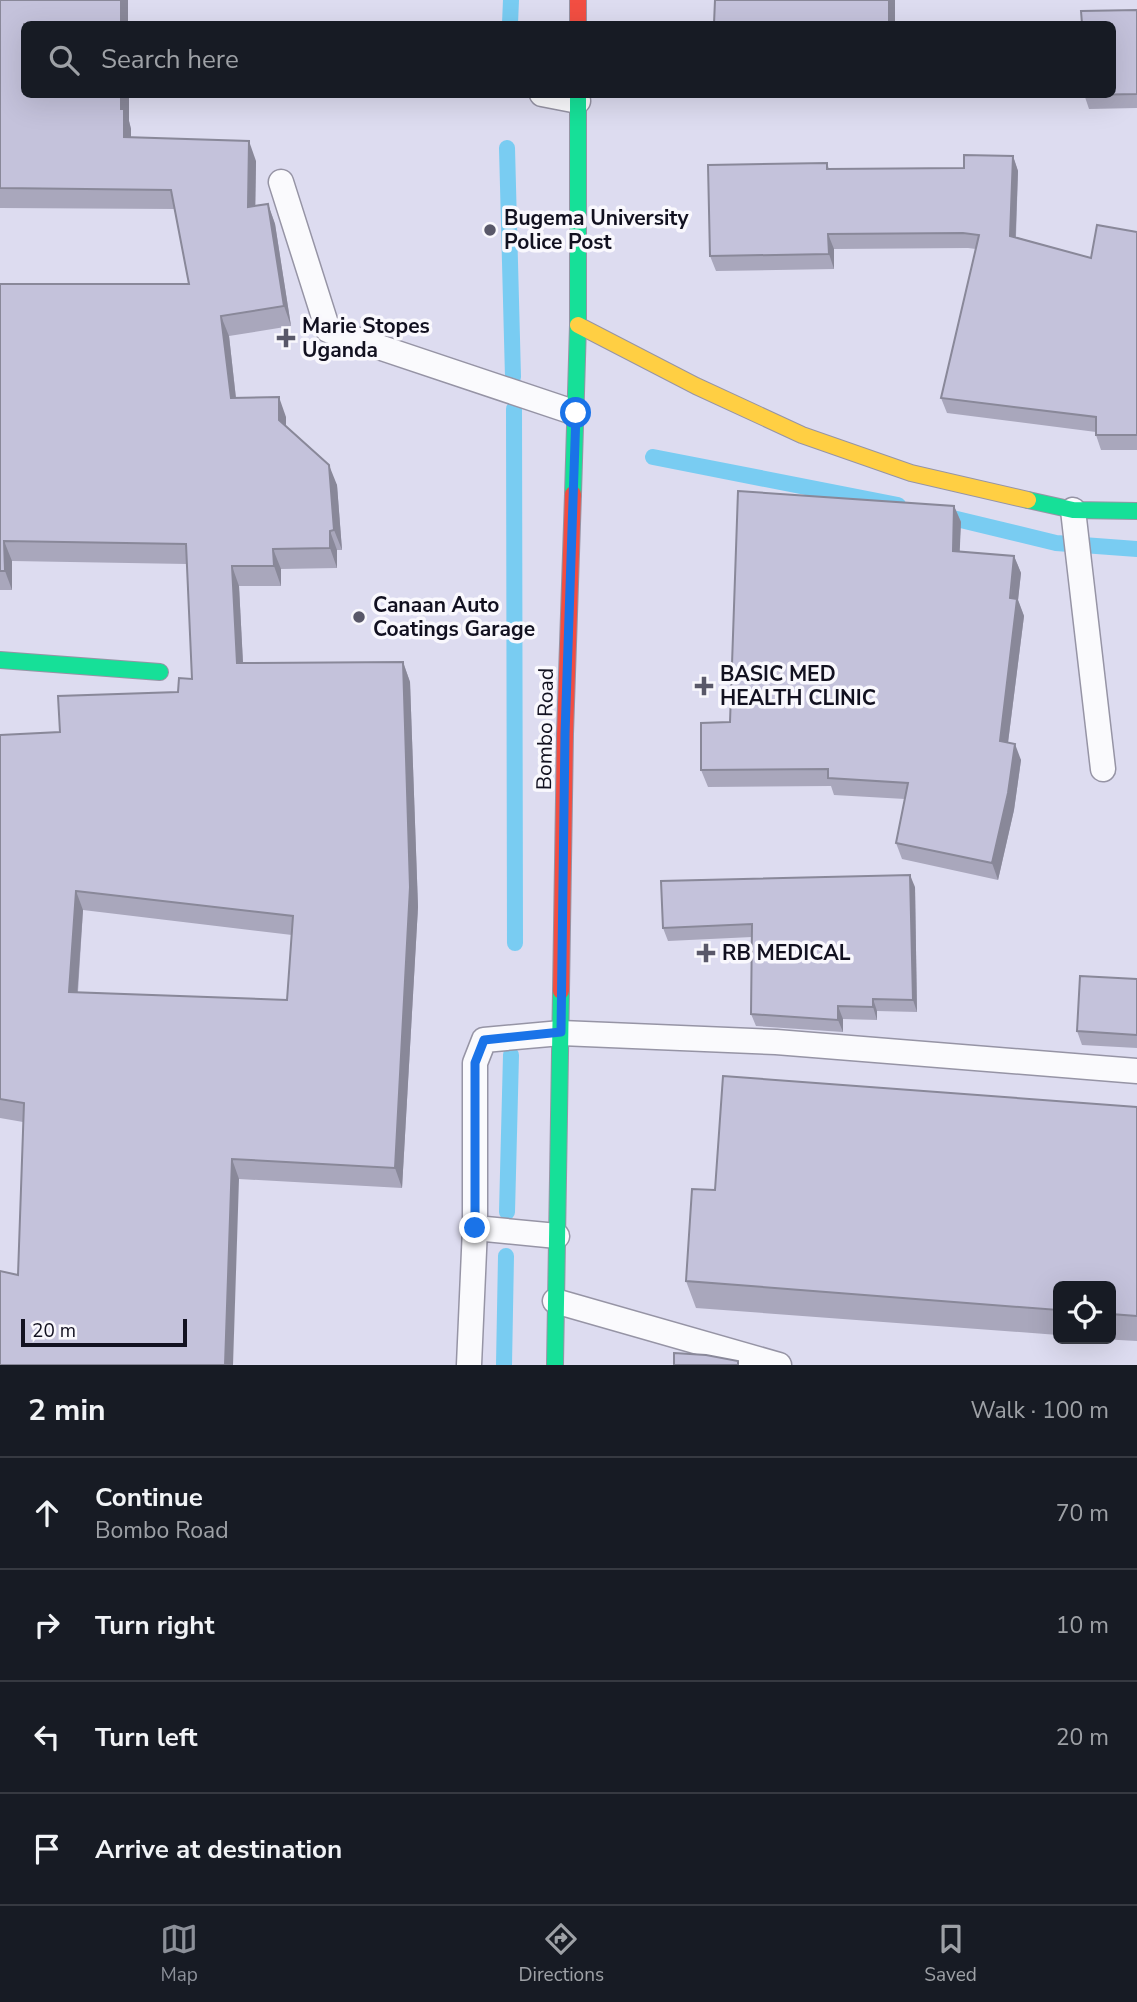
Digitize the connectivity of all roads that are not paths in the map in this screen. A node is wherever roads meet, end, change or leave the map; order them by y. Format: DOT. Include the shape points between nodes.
graph roads {
  1 [pos="578,0"];
  2 [pos="578,21"];
  3 [pos="578,98"];
  4 [pos="281,182"];
  5 [pos="578,326"];
  6 [pos="576,413"];
  7 [pos="1073,510"];
  8 [pos="1137,511"];
  9 [pos="0,660"];
  10 [pos="160,672"];
  11 [pos="1103,769"];
  12 [pos="561,1032"];
  13 [pos="1137,1071"];
  14 [pos="475,1228"];
  15 [pos="557,1236"];
  16 [pos="555,1301"];
  17 [pos="469,1365"];
  18 [pos="555,1365"];
  19 [pos="779,1365"];
  1 -- 2 [label="main road"];
  3 -- 5 [label="main road, Bombo Road"];
  4 -- 6 [label="lane" via="328,330"];
  5 -- 6 [label="main road, Bombo Road"];
  5 -- 7 [label="main road" via="802,435 911,473"];
  6 -- 12 [label="main road, Bombo Road"];
  7 -- 8 [label="main road"];
  7 -- 11 [label="lane"];
  9 -- 10 [label="main road"];
  12 -- 13 [label="lane" via="776,1042"];
  12 -- 14 [label="lane" via="484,1040 475,1063"];
  12 -- 15 [label="main road, Bombo Road"];
  14 -- 15 [label="lane"];
  14 -- 17 [label="lane"];
  15 -- 16 [label="main road, Bombo Road"];
  16 -- 18 [label="main road, Bombo Road"];
  16 -- 19 [label="lane"];
}
